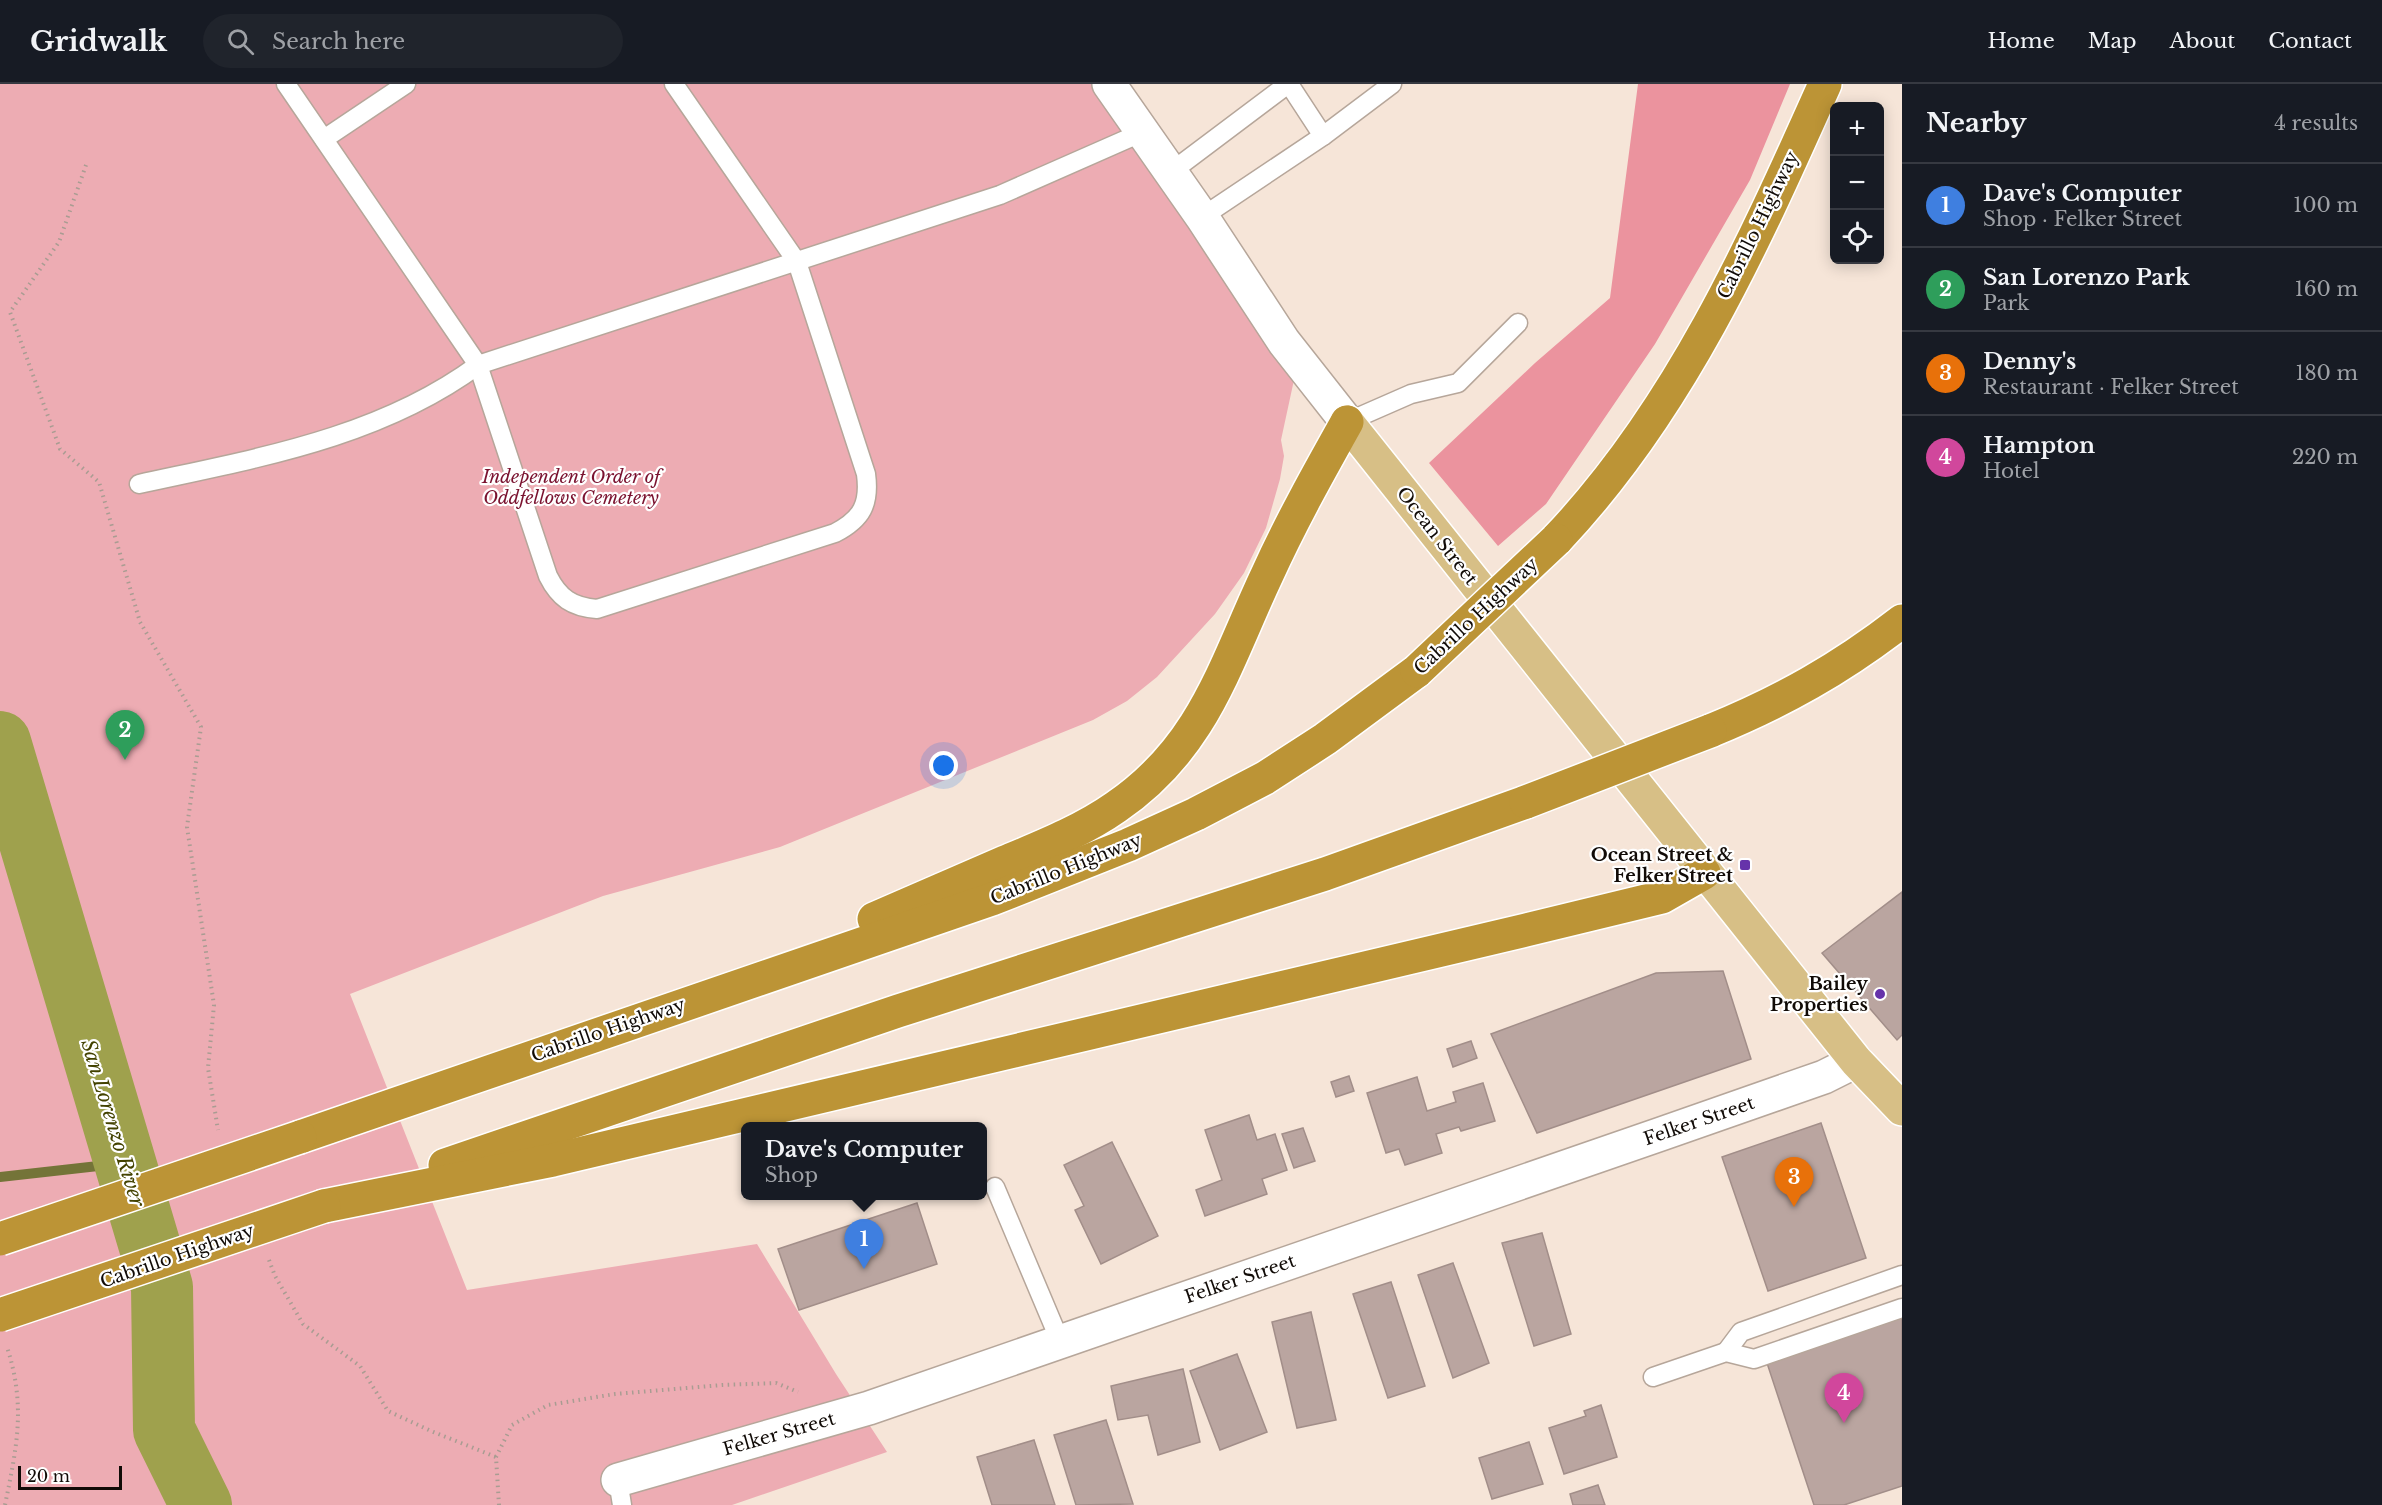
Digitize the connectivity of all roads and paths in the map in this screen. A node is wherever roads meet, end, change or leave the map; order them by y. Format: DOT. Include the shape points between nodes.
graph roads {
  1 [pos="286,84"];
  2 [pos="406,84"];
  3 [pos="674,84"];
  4 [pos="1109,84"];
  5 [pos="1288,84"];
  6 [pos="1392,84"];
  7 [pos="1825,84"];
  8 [pos="1143,132"];
  9 [pos="1323,136"];
  10 [pos="324,139"];
  11 [pos="86,165"];
  12 [pos="1171,172"];
  13 [pos="1202,217"];
  14 [pos="797,262"];
  15 [pos="1518,323"];
  16 [pos="478,365"];
  17 [pos="1347,422"];
  18 [pos="139,484"];
  19 [pos="1894,627"];
  20 [pos="1704,873"];
  21 [pos="635,1021"];
  22 [pos="1856,1061"];
  23 [pos="1902,1109"];
  24 [pos="221,1137"];
  25 [pos="995,1187"];
  26 [pos="324,1206"];
  27 [pos="0,1239"];
  28 [pos="267,1255"];
  29 [pos="1902,1275"];
  30 [pos="1902,1308"];
  31 [pos="3,1330"];
  32 [pos="1060,1341"];
  33 [pos="1726,1352"];
  34 [pos="1653,1377"];
  35 [pos="799,1392"];
  36 [pos="496,1457"];
  37 [pos="620,1492"];
  38 [pos="5,1505"];
  39 [pos="499,1505"];
  1 -- 10 [label="lane"];
  2 -- 10 [label="lane"];
  3 -- 14 [label="lane"];
  4 -- 8 [label="street, Ocean Street"];
  5 -- 9 [label="lane"];
  5 -- 12 [label="lane"];
  6 -- 9 [label="lane"];
  7 -- 21 [label="highway, Cabrillo Highway, bridge" via="1760,225 1685,366 1625,460 1556,540 1417,671 1265,778 1138,841 992,899"];
  8 -- 12 [label="street, Ocean Street"];
  8 -- 14 [label="lane" via="1000,195"];
  9 -- 13 [label="lane"];
  10 -- 16 [label="lane"];
  11 -- 24 [label="path" via="59,242 10,312 60,449 99,482 140,622 201,727 187,827 214,1005 208,1068"];
  12 -- 13 [label="street, Ocean Street"];
  13 -- 17 [label="street, Ocean Street" via="1284,342"];
  14 -- 16 [label="lane"];
  14 -- 16 [label="lane" via="867,484 867,496 856,518 835,533 813,541 609,606 597,609 571,604 561,597 548,576"];
  15 -- 17 [label="lane" via="1458,383 1411,394"];
  16 -- 18 [label="lane" via="447,388 367,425 286,451"];
  17 -- 20 [label="main road, Ocean Street"];
  17 -- 21 [label="highway" via="1291,525 1205,711 1173,754 1137,791 1096,819 1048,843"];
  19 -- 26 [label="highway, Cabrillo Highway, bridge" via="1860,654 1773,704 1526,802 1325,874 898,1011"];
  20 -- 22 [label="main road, Ocean Street"];
  20 -- 26 [label="highway" via="1662,897 1526,930 610,1147"];
  21 -- 27 [label="highway, Cabrillo Highway, bridge"];
  22 -- 23 [label="main road, Ocean Street"];
  22 -- 32 [label="street, Felker Street" via="1824,1077"];
  25 -- 32 [label="lane"];
  26 -- 31 [label="highway, Cabrillo Highway, bridge"];
  28 -- 36 [label="path" via="303,1324 360,1366 388,1410"];
  29 -- 33 [label="lane" via="1741,1332"];
  30 -- 33 [label="lane" via="1754,1359"];
  31 -- 38 [label="path" via="19,1402 18,1438"];
  32 -- 37 [label="street, Felker Street"];
  33 -- 34 [label="lane"];
  35 -- 36 [label="path" via="776,1383 723,1385 615,1394 548,1405 512,1425"];
  36 -- 39 [label="path"];
}
